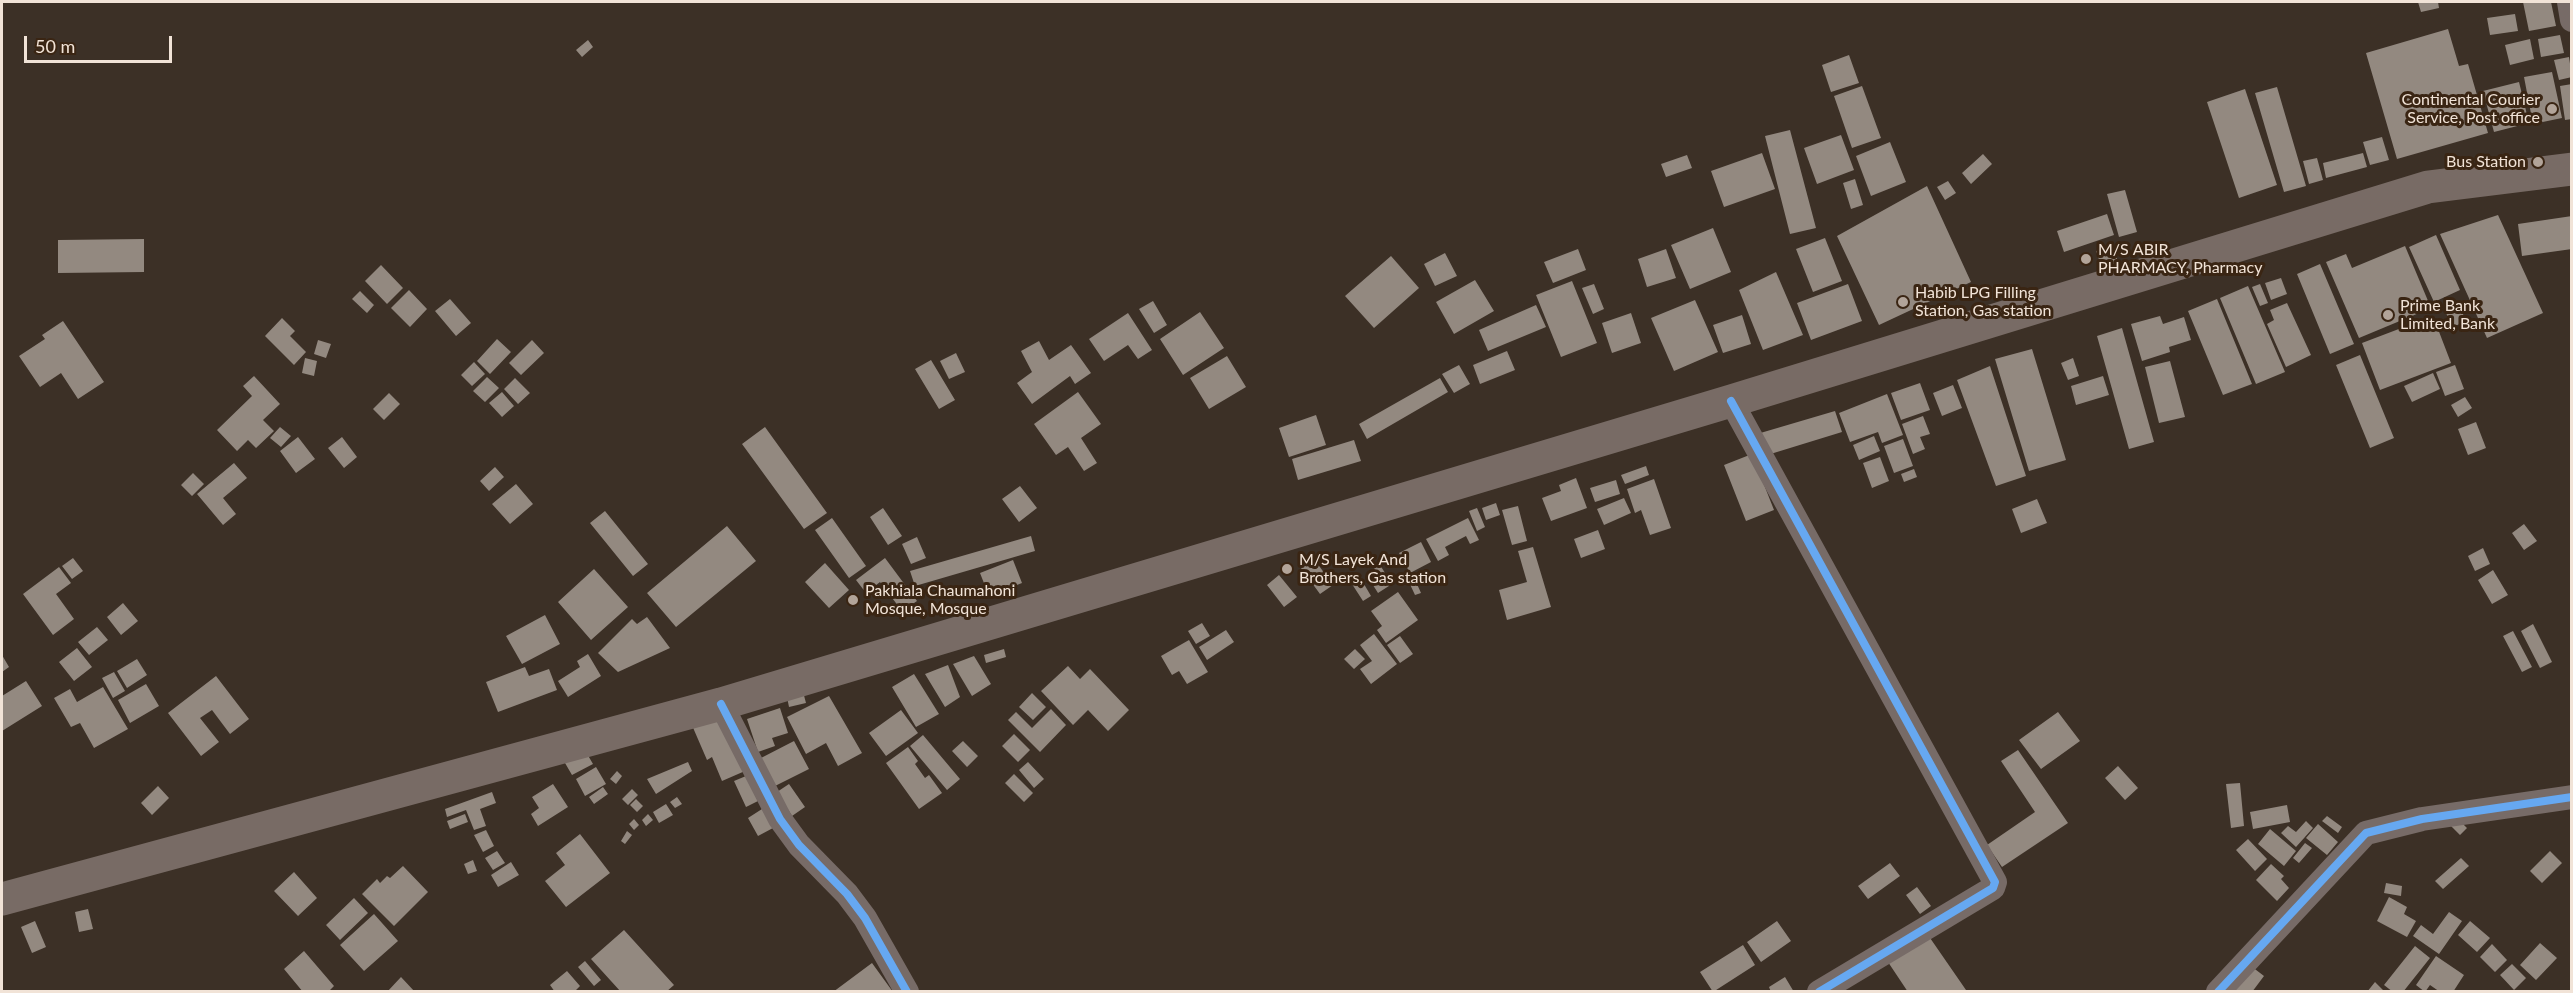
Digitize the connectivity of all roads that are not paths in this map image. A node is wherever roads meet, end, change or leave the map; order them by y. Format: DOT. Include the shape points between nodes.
graph roads {
  1 [pos="2569,2"];
  2 [pos="2571,20"];
  3 [pos="2571,169"];
  4 [pos="1731,401"];
  5 [pos="721,704"];
  6 [pos="2571,797"];
  7 [pos="2,899"];
  8 [pos="907,992"];
  9 [pos="1819,992"];
  10 [pos="2218,992"];
  1 -- 2 [label="street"];
  3 -- 4 [label="main road" via="2428,187"];
  4 -- 5 [label="main road"];
  4 -- 9 [label="street" via="1995,882 1993,888"];
  5 -- 7 [label="main road"];
  5 -- 8 [label="street" via="780,819 865,918"];
  6 -- 10 [label="street" via="2422,819 2366,833"];
}
